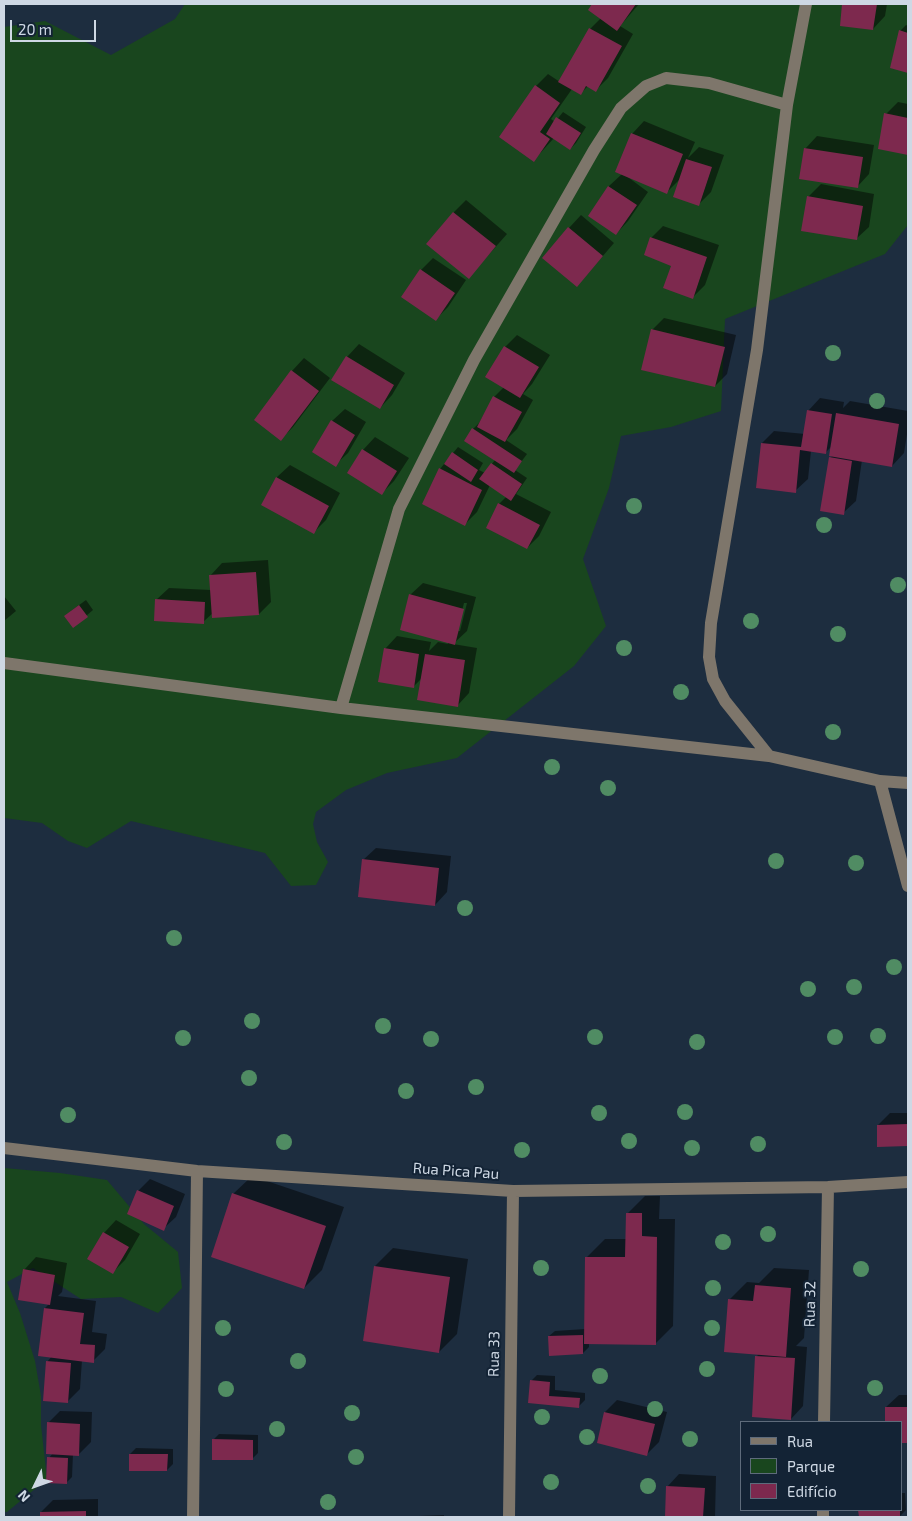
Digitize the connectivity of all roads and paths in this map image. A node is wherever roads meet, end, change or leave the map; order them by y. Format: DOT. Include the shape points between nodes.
graph roads {
  1 [pos="806,4"];
  2 [pos="787,105"];
  3 [pos="4,663"];
  4 [pos="341,708"];
  5 [pos="769,756"];
  6 [pos="880,781"];
  7 [pos="908,783"];
  8 [pos="908,886"];
  9 [pos="4,1148"];
  10 [pos="197,1171"];
  11 [pos="908,1182"];
  12 [pos="828,1187"];
  13 [pos="513,1191"];
  14 [pos="824,1421"];
  15 [pos="193,1517"];
  16 [pos="509,1517"];
  1 -- 2 [label="street"];
  2 -- 4 [label="street" via="710,83 666,78 646,86 621,108 474,360 399,509"];
  2 -- 5 [label="street" via="757,350 714,598 709,657 713,679 725,701"];
  3 -- 4 [label="street"];
  4 -- 5 [label="street"];
  5 -- 6 [label="street"];
  6 -- 7 [label="street"];
  6 -- 8 [label="street"];
  9 -- 10 [label="street, Rua Pica Pau"];
  10 -- 13 [label="street, Rua Pica Pau"];
  10 -- 15 [label="street"];
  11 -- 12 [label="street, Rua Pica Pau"];
  12 -- 13 [label="street, Rua Pica Pau"];
  12 -- 14 [label="street, Rua 32"];
  13 -- 16 [label="street, Rua 33"];
}
